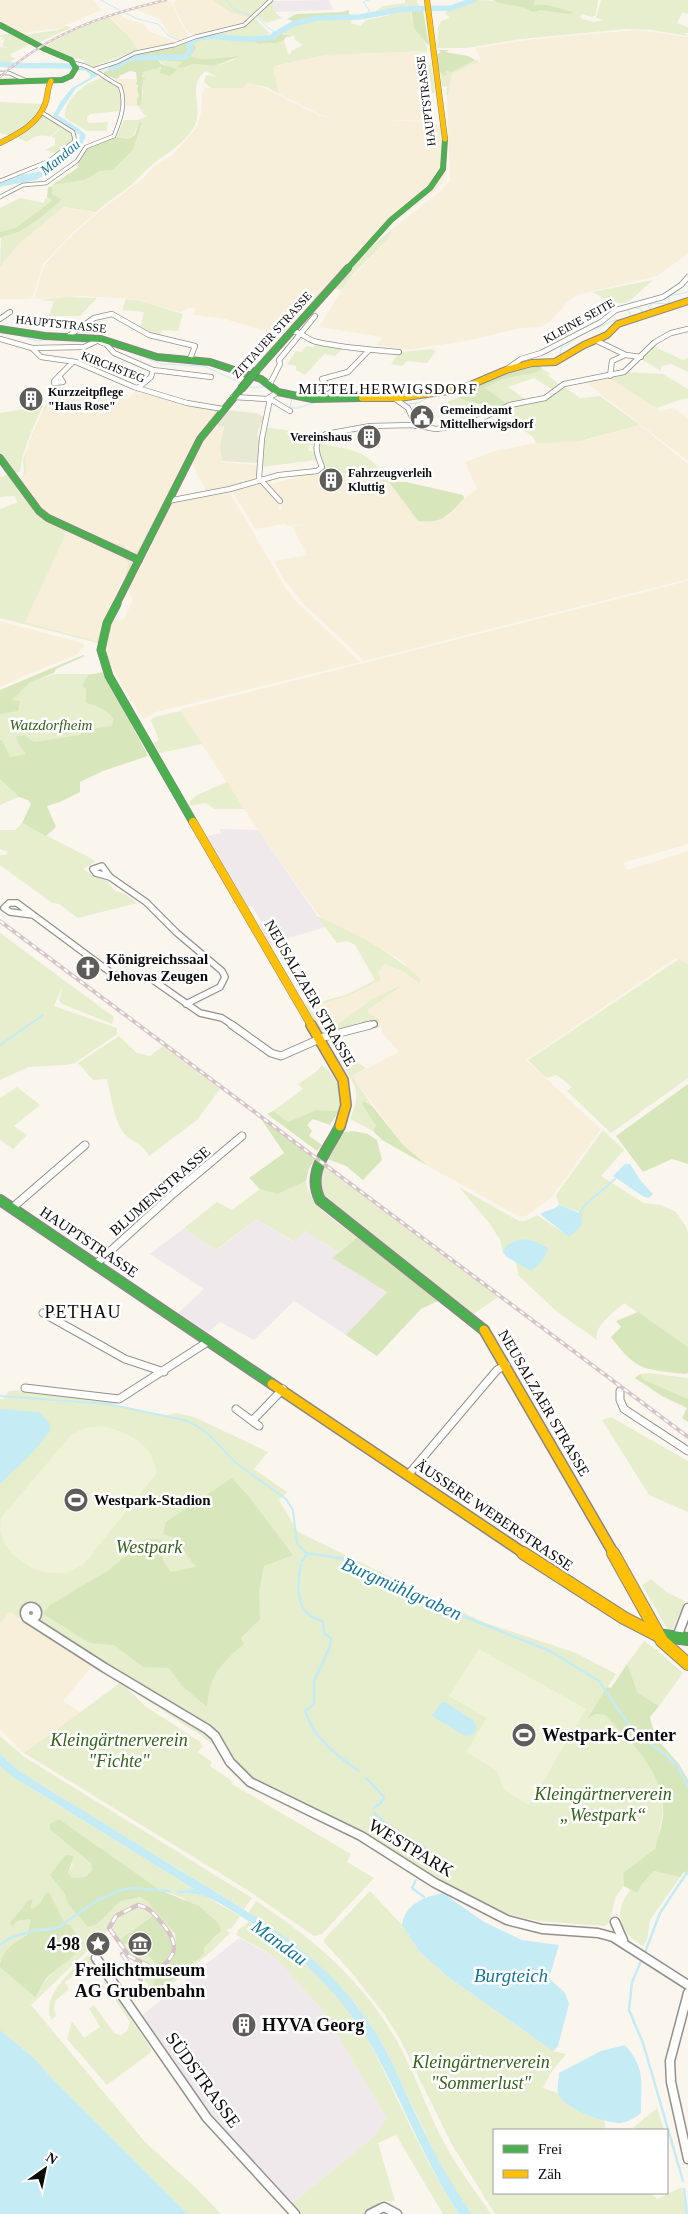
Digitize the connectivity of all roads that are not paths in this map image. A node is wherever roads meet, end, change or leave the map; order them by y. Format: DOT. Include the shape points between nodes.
graph roads {
  1 [pos="271,0"];
  2 [pos="426,1"];
  3 [pos="0,25"];
  4 [pos="75,65"];
  5 [pos="99,71"];
  6 [pos="0,73"];
  7 [pos="0,82"];
  8 [pos="30,82"];
  9 [pos="51,82"];
  10 [pos="42,112"];
  11 [pos="0,134"];
  12 [pos="11,137"];
  13 [pos="0,143"];
  14 [pos="0,181"];
  15 [pos="0,196"];
  16 [pos="688,277"];
  17 [pos="331,288"];
  18 [pos="688,301"];
  19 [pos="10,312"];
  20 [pos="315,316"];
  21 [pos="0,318"];
  22 [pos="0,329"];
  23 [pos="688,329"];
  24 [pos="296,332"];
  25 [pos="66,337"];
  26 [pos="0,339"];
  27 [pos="595,340"];
  28 [pos="100,341"];
  29 [pos="32,348"];
  30 [pos="369,350"];
  31 [pos="399,352"];
  32 [pos="626,355"];
  33 [pos="640,357"];
  34 [pos="275,358"];
  35 [pos="190,359"];
  36 [pos="73,362"];
  37 [pos="153,370"];
  38 [pos="506,370"];
  39 [pos="59,375"];
  40 [pos="610,376"];
  41 [pos="211,377"];
  42 [pos="268,383"];
  43 [pos="138,388"];
  44 [pos="274,395"];
  45 [pos="233,398"];
  46 [pos="394,398"];
  47 [pos="312,399"];
  48 [pos="223,409"];
  49 [pos="290,411"];
  50 [pos="416,426"];
  51 [pos="0,458"];
  52 [pos="260,480"];
  53 [pos="168,501"];
  54 [pos="280,501"];
  55 [pos="139,560"];
  56 [pos="110,877"];
  57 [pos="33,915"];
  58 [pos="186,1004"];
  59 [pos="374,1024"];
  60 [pos="321,1040"];
  61 [pos="242,1136"];
  62 [pos="85,1146"];
  63 [pos="0,1200"];
  64 [pos="12,1208"];
  65 [pos="96,1264"];
  66 [pos="161,1308"];
  67 [pos="42,1313"];
  68 [pos="209,1340"];
  69 [pos="506,1365"];
  70 [pos="164,1372"];
  71 [pos="25,1388"];
  72 [pos="283,1390"];
  73 [pos="620,1391"];
  74 [pos="236,1409"];
  75 [pos="253,1420"];
  76 [pos="259,1426"];
  77 [pos="688,1451"];
  78 [pos="408,1475"];
  79 [pos="688,1608"];
  80 [pos="648,1613"];
  81 [pos="27,1618"];
  82 [pos="624,1618"];
  83 [pos="654,1623"];
  84 [pos="637,1625"];
  85 [pos="658,1635"];
  86 [pos="688,1638"];
  87 [pos="677,1639"];
  88 [pos="672,1652"];
  89 [pos="688,1664"];
  90 [pos="615,1922"];
  91 [pos="627,1945"];
  92 [pos="96,1958"];
  93 [pos="688,1985"];
  94 [pos="688,1993"];
  95 [pos="688,2159"];
  96 [pos="294,2214"];
  97 [pos="370,2214"];
  98 [pos="397,2214"];
  1 -- 5 [label="street" via="261,6 246,24 135,53"];
  2 -- 17 [label="main road, HAUPTSTRASSE" via="445,141 443,169 430,188 385,226"];
  3 -- 4 [label="main road"];
  4 -- 5 [label="street"];
  4 -- 9 [label="main road" via="71,76"];
  5 -- 15 [label="street" via="122,91 122,117 114,136 86,147 77,161 46,183 23,185"];
  6 -- 8 [label="street"];
  7 -- 8 [label="main road"];
  8 -- 9 [label="main road"];
  9 -- 10 [label="main road" via="47,86"];
  10 -- 12 [label="main road"];
  10 -- 14 [label="street" via="73,132 75,141 46,163"];
  11 -- 12 [label="main road"];
  12 -- 13 [label="main road"];
  16 -- 38 [label="street, KLEINE SEITE" via="663,297 616,310 568,340"];
  17 -- 24 [label="main road, ZITTAUER STRASSE"];
  18 -- 27 [label="main road" via="618,324 607,335"];
  19 -- 21 [label="street"];
  20 -- 24 [label="street"];
  22 -- 25 [label="main road, HAUPTSTRASSE"];
  23 -- 33 [label="street" via="664,337"];
  24 -- 30 [label="street" via="313,342"];
  24 -- 34 [label="main road, ZITTAUER STRASSE"];
  25 -- 28 [label="main road, HAUPTSTRASSE"];
  25 -- 35 [label="street" via="94,318 112,314 149,335 196,346"];
  26 -- 29 [label="street, KIRCHSTEG"];
  27 -- 32 [label="street"];
  27 -- 38 [label="main road" via="555,362 532,363"];
  28 -- 29 [label="street" via="84,347"];
  28 -- 35 [label="main road, HAUPTSTRASSE" via="157,357"];
  28 -- 37 [label="street" via="114,353"];
  29 -- 36 [label="street, KIRCHSTEG" via="41,357"];
  30 -- 31 [label="street"];
  30 -- 47 [label="street" via="348,372 322,379 329,386"];
  32 -- 33 [label="street"];
  32 -- 40 [label="street" via="612,361"];
  33 -- 40 [label="street" via="627,370"];
  34 -- 42 [label="street" via="280,364"];
  34 -- 45 [label="main road, ZITTAUER STRASSE, bridge" via="258,370"];
  35 -- 42 [label="main road, HAUPTSTRASSE" via="210,362"];
  36 -- 39 [label="street"];
  36 -- 43 [label="street, KIRCHSTEG"];
  37 -- 41 [label="street"];
  37 -- 43 [label="street" via="151,377"];
  38 -- 46 [label="main road" via="464,388"];
  40 -- 50 [label="street" via="564,384 545,398 510,405 464,425 436,429"];
  42 -- 44 [label="main road, HAUPTSTRASSE"];
  43 -- 48 [label="street, KIRCHSTEG" via="187,403"];
  44 -- 45 [label="street, ZITTAUER STRASSE"];
  44 -- 47 [label="main road"];
  44 -- 49 [label="street"];
  44 -- 52 [label="street" via="262,426"];
  45 -- 48 [label="main road, ZITTAUER STRASSE"];
  46 -- 47 [label="main road"];
  46 -- 50 [label="street" via="408,408"];
  48 -- 53 [label="main road, ZITTAUER STRASSE" via="200,440"];
  50 -- 52 [label="street" via="370,426 326,434 318,438 316,444 321,468"];
  51 -- 55 [label="main road" via="48,518"];
  52 -- 53 [label="street"];
  52 -- 54 [label="street" via="279,496"];
  53 -- 55 [label="main road, ZITTAUER STRASSE"];
  55 -- 60 [label="main road, NEUSALZAER STRASSE" via="103,634 101,650 109,676"];
  56 -- 58 [label="street" via="146,902 222,971 224,977 220,987"];
  57 -- 58 [label="street" via="114,974 150,978"];
  58 -- 60 [label="street" via="200,1013 222,1018 270,1053 281,1056"];
  59 -- 60 [label="street"];
  60 -- 69 [label="main road, NEUSALZAER STRASSE" via="339,1070 347,1096 340,1127 314,1174 312,1183 316,1196 470,1317 486,1332"];
  61 -- 65 [label="street, BLUMENSTRASSE"];
  62 -- 64 [label="street"];
  63 -- 64 [label="main road, HAUPTSTRASSE"];
  64 -- 65 [label="main road, HAUPTSTRASSE"];
  65 -- 66 [label="main road, HAUPTSTRASSE"];
  66 -- 68 [label="main road, ÄUSSERE WEBERSTRASSE"];
  67 -- 70 [label="street" via="125,1358"];
  68 -- 70 [label="street"];
  68 -- 72 [label="main road, ÄUSSERE WEBERSTRASSE"];
  69 -- 78 [label="street" via="497,1370"];
  69 -- 80 [label="main road, NEUSALZAER STRASSE"];
  70 -- 71 [label="street" via="119,1399"];
  72 -- 75 [label="street"];
  72 -- 78 [label="main road, ÄUSSERE WEBERSTRASSE"];
  73 -- 77 [label="street" via="624,1409"];
  74 -- 75 [label="street"];
  75 -- 76 [label="street"];
  78 -- 82 [label="main road, ÄUSSERE WEBERSTRASSE"];
  79 -- 87 [label="street"];
  80 -- 83 [label="main road, NEUSALZAER STRASSE"];
  80 -- 84 [label="main road" via="645,1621"];
  81 -- 91 [label="street, WESTPARK" via="207,1729 215,1736 230,1762 250,1782 361,1836 435,1883 507,1920 542,1929 598,1932"];
  82 -- 84 [label="main road, ÄUSSERE WEBERSTRASSE"];
  82 -- 88 [label="main road"];
  83 -- 85 [label="main road, NEUSALZAER STRASSE"];
  83 -- 87 [label="main road"];
  84 -- 85 [label="main road, ÄUSSERE WEBERSTRASSE"];
  85 -- 87 [label="main road"];
  85 -- 88 [label="main road, ÄUSSERE WEBERSTRASSE"];
  86 -- 87 [label="main road"];
  87 -- 88 [label="main road"];
  88 -- 89 [label="main road, ÄUSSERE WEBERSTRASSE"];
  90 -- 91 [label="street"];
  91 -- 93 [label="street, WESTPARK"];
  92 -- 96 [label="street, SÜDSTRASSE" via="207,2118"];
  94 -- 95 [label="street" via="670,2062 671,2082"];
  97 -- 98 [label="street" via="380,2206 389,2206"];
}
